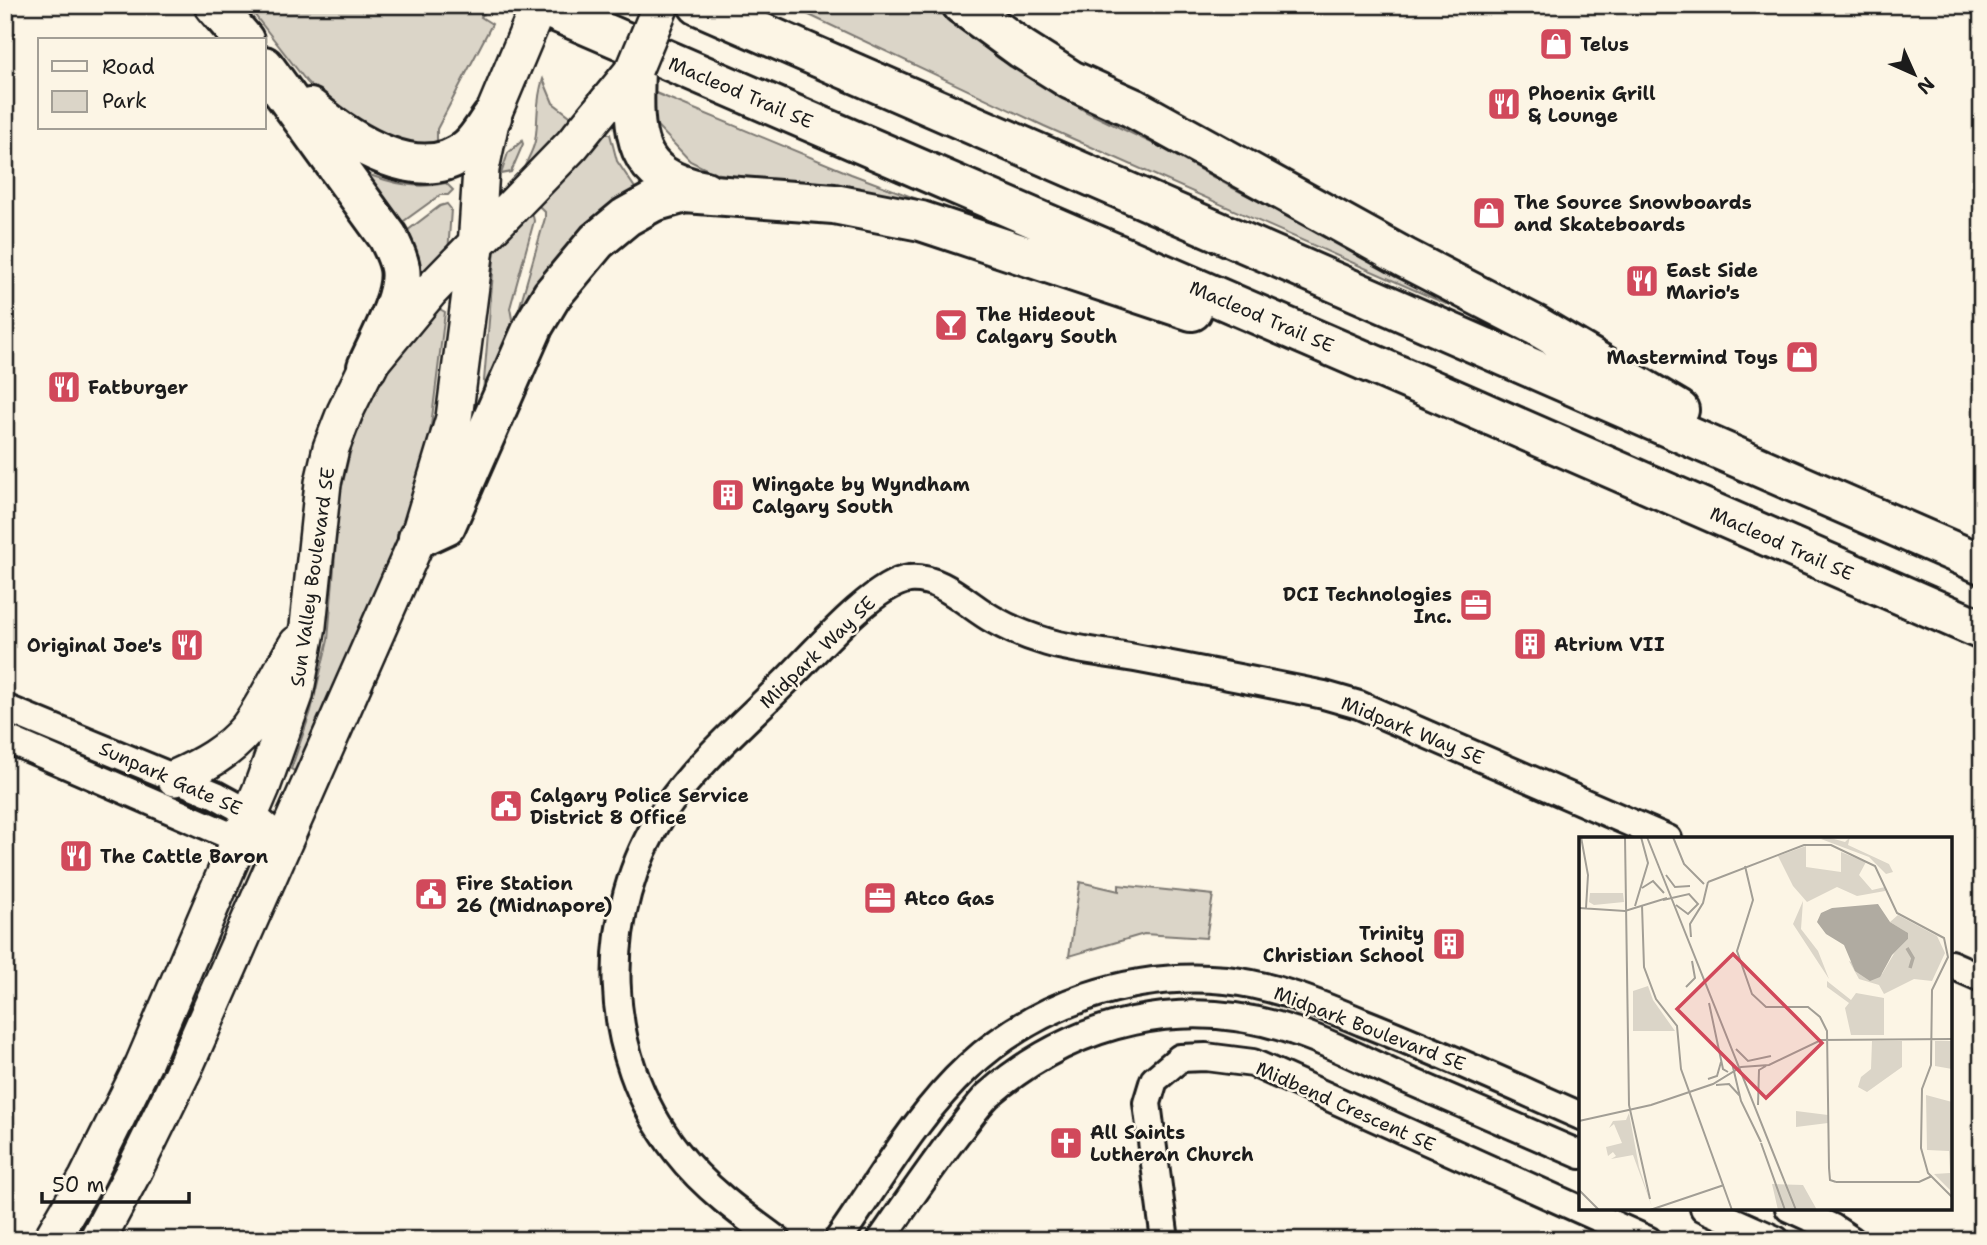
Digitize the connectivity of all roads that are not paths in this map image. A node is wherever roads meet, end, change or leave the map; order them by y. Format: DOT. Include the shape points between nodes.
graph roads {
  1 [pos="214,5"];
  2 [pos="540,5"];
  3 [pos="661,5"];
  4 [pos="698,5"];
  5 [pos="743,5"];
  6 [pos="962,5"];
  7 [pos="998,5"];
  8 [pos="242,38"];
  9 [pos="266,68"];
  10 [pos="635,68"];
  11 [pos="1133,108"];
  12 [pos="936,109"];
  13 [pos="492,117"];
  14 [pos="720,194"];
  15 [pos="476,247"];
  16 [pos="367,367"];
  17 [pos="1437,392"];
  18 [pos="1828,497"];
  19 [pos="418,538"];
  20 [pos="1982,564"];
  21 [pos="307,626"];
  22 [pos="1982,630"];
  23 [pos="5,708"];
  24 [pos="5,738"];
  25 [pos="175,778"];
  26 [pos="245,827"];
  27 [pos="1663,837"];
  28 [pos="285,842"];
  29 [pos="1952,965"];
  30 [pos="1982,978"];
  31 [pos="1579,1115"];
  32 [pos="1579,1154"];
  33 [pos="1579,1209"];
  34 [pos="1581,1210"];
  35 [pos="1708,1210"];
  36 [pos="1794,1210"];
  37 [pos="1837,1229"];
  38 [pos="51,1235"];
  39 [pos="97,1240"];
  40 [pos="777,1240"];
  41 [pos="838,1240"];
  42 [pos="881,1240"];
  43 [pos="1165,1240"];
  44 [pos="1648,1240"];
  45 [pos="1776,1240"];
  1 -- 8 [label="highway"];
  2 -- 13 [label="main road"];
  2 -- 17 [label="highway, Macleod Trail SE"];
  3 -- 10 [label="main road, Sun Valley Boulevard SE, bridge"];
  4 -- 12 [label="highway"];
  5 -- 12 [label="highway"];
  6 -- 11 [label="highway" via="1071,80"];
  7 -- 11 [label="highway"];
  9 -- 13 [label="highway" via="347,138 404,161 425,163 457,155"];
  9 -- 16 [label="highway" via="396,254 401,270 397,297"];
  10 -- 14 [label="highway" via="634,125 649,163 685,187"];
  10 -- 15 [label="main road, Sun Valley Boulevard SE" via="572,145"];
  11 -- 18 [label="highway" via="1535,325"];
  12 -- 18 [label="highway"];
  13 -- 15 [label="main road" via="481,169"];
  14 -- 17 [label="highway" via="834,204 921,221"];
  14 -- 19 [label="highway" via="685,193 653,202 626,217 571,269 534,325 446,525"];
  15 -- 16 [label="main road, Sun Valley Boulevard SE" via="430,291"];
  15 -- 19 [label="main road" via="454,418"];
  16 -- 21 [label="main road, Sun Valley Boulevard SE" via="336,436 323,483"];
  17 -- 22 [label="highway, Macleod Trail SE"];
  18 -- 20 [label="highway"];
  19 -- 28 [label="main road"];
  21 -- 25 [label="main road" via="246,729 201,767"];
  21 -- 26 [label="main road, Sun Valley Boulevard SE" via="295,695"];
  23 -- 25 [label="street, Sunpark Gate SE"];
  24 -- 26 [label="street, Sunpark Gate SE"];
  25 -- 26 [label="street, Sunpark Gate SE" via="216,795"];
  26 -- 28 [label="street, Sunpark Gate SE"];
  26 -- 38 [label="main road, Sun Valley Boulevard SE" via="143,1065 87,1178"];
  27 -- 40 [label="street, Midpark Way SE" via="1359,705 1048,642 994,620 933,582 911,579 896,583 847,621 691,776 642,853 618,935 616,989 621,1028 629,1062 659,1126 715,1192"];
  28 -- 39 [label="main road" via="180,1077"];
  29 -- 30 [label="street"];
  31 -- 41 [label="street, Midpark Boulevard SE" via="1420,1044 1266,987 1194,978 1143,982 1052,1010 982,1054 939,1097"];
  32 -- 42 [label="street, Midpark Boulevard SE" via="1295,1031 1228,1015 1164,1015 1094,1032 1032,1062 986,1097"];
  33 -- 43 [label="street, Midbend Crescent SE" via="1253,1063 1180,1058 1154,1080 1147,1103"];
  34 -- 44 [label="street, Midbend Crescent SE"];
  35 -- 45 [label="street"];
  36 -- 37 [label="street"];
}
